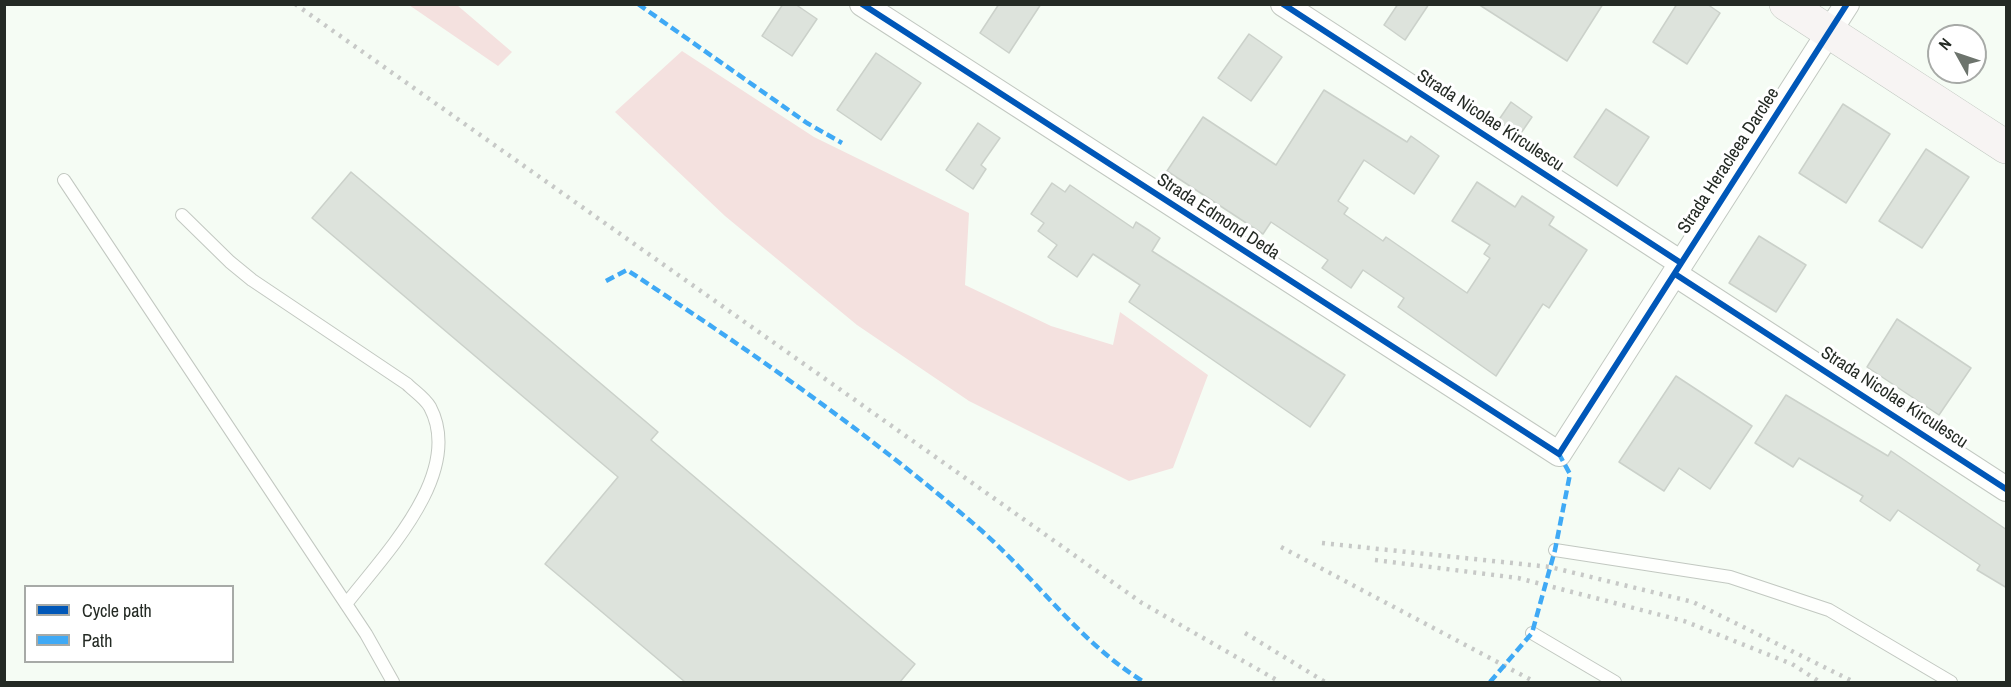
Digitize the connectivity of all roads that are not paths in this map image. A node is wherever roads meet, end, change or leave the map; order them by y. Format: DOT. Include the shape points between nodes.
graph roads {
  1 [pos="862,4"];
  2 [pos="1283,4"];
  3 [pos="1786,4"];
  4 [pos="1847,4"];
  5 [pos="1830,32"];
  6 [pos="2007,147"];
  7 [pos="64,180"];
  8 [pos="182,215"];
  9 [pos="1678,268"];
  10 [pos="1559,454"];
  11 [pos="2007,489"];
  12 [pos="1555,550"];
  13 [pos="346,604"];
  14 [pos="1532,633"];
  15 [pos="393,682"];
  16 [pos="1615,682"];
  17 [pos="1951,682"];
  1 -- 10 [label="street, Strada Edmond Deda"];
  2 -- 9 [label="street, Strada Nicolae Kirculescu"];
  3 -- 5 [label="street"];
  4 -- 5 [label="street, Strada Heracleea Darclee"];
  5 -- 6 [label="street"];
  5 -- 9 [label="street, Strada Heracleea Darclee"];
  7 -- 13 [label="lane"];
  8 -- 13 [label="lane" via="252,280 407,384 429,405 439,430 432,481 395,541"];
  9 -- 10 [label="street, Strada Heracleea Darclee"];
  9 -- 11 [label="street, Strada Nicolae Kirculescu"];
  12 -- 17 [label="lane" via="1730,577 1830,610"];
  13 -- 15 [label="lane"];
  14 -- 16 [label="lane"];
}
